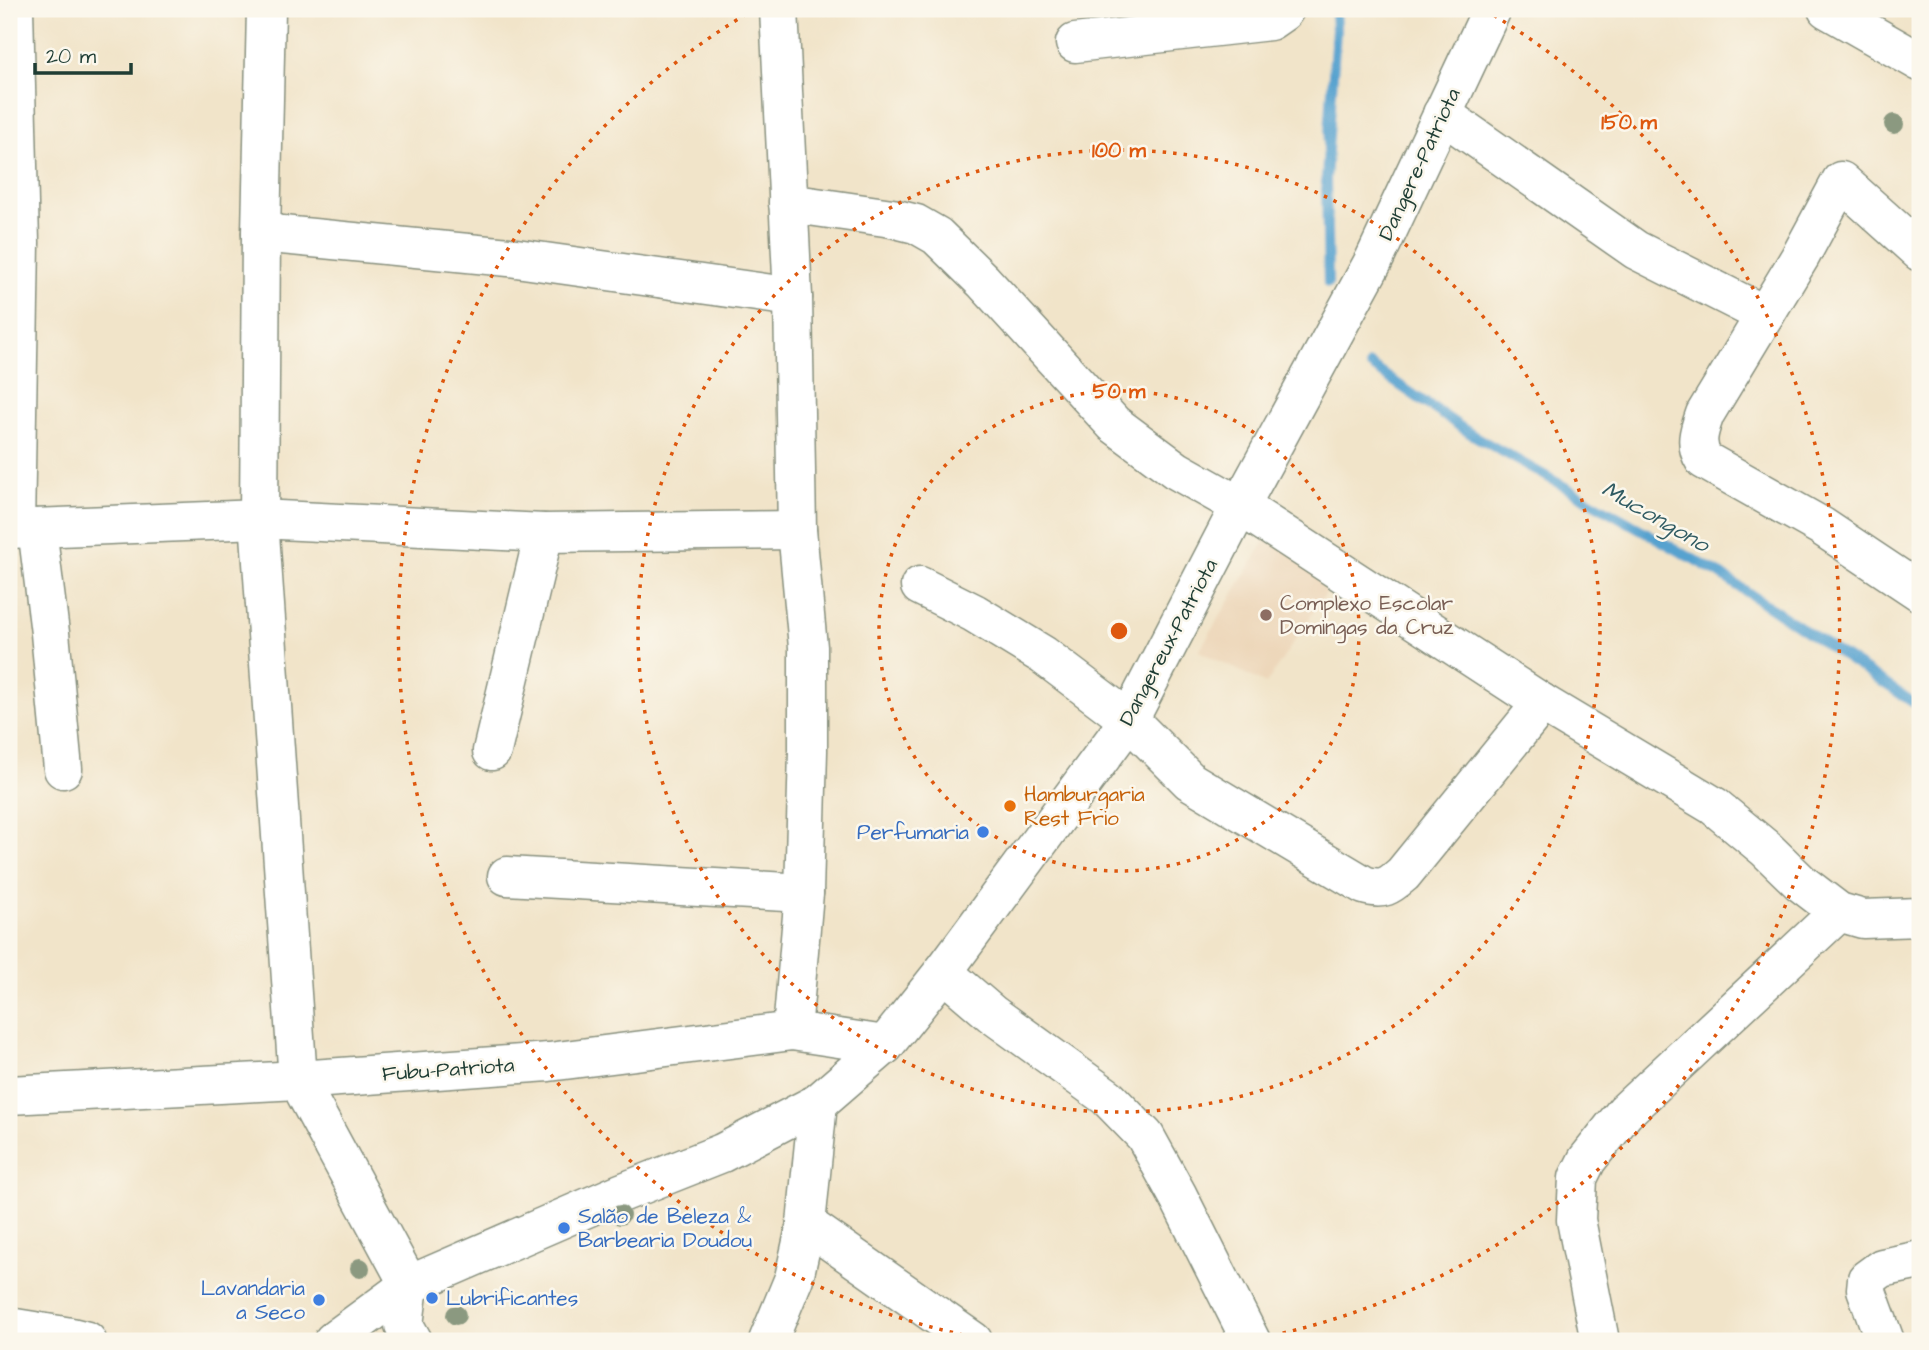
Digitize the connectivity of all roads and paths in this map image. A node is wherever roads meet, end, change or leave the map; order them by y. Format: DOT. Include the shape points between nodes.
graph roads {
  1 [pos="13,9"];
  2 [pos="266,9"];
  3 [pos="779,9"];
  4 [pos="1284,9"];
  5 [pos="1492,9"];
  6 [pos="1827,9"];
  7 [pos="1074,43"];
  8 [pos="1920,62"];
  9 [pos="1442,114"];
  10 [pos="788,203"];
  11 [pos="261,233"];
  12 [pos="1920,251"];
  13 [pos="793,297"];
  14 [pos="1765,315"];
  15 [pos="1343,318"];
  16 [pos="1240,506"];
  17 [pos="259,519"];
  18 [pos="20,528"];
  19 [pos="797,530"];
  20 [pos="544,533"];
  21 [pos="920,586"];
  22 [pos="1920,592"];
  23 [pos="1542,703"];
  24 [pos="1129,720"];
  25 [pos="492,751"];
  26 [pos="63,769"];
  27 [pos="507,876"];
  28 [pos="804,894"];
  29 [pos="1839,912"];
  30 [pos="1920,917"];
  31 [pos="943,972"];
  32 [pos="792,1031"];
  33 [pos="885,1045"];
  34 [pos="298,1080"];
  35 [pos="9,1096"];
  36 [pos="818,1103"];
  37 [pos="806,1224"];
  38 [pos="1920,1260"];
  39 [pos="409,1285"];
  40 [pos="9,1327"];
  41 [pos="87,1341"];
  42 [pos="333,1341"];
  43 [pos="413,1341"];
  44 [pos="768,1341"];
  45 [pos="973,1341"];
  46 [pos="1251,1341"];
  47 [pos="1600,1341"];
  48 [pos="1885,1341"];
  1 -- 18 [label="street" via="20,243"];
  2 -- 11 [label="street"];
  3 -- 10 [label="street"];
  4 -- 7 [label="street" via="1270,21"];
  5 -- 9 [label="street, Dangere-Patriota"];
  6 -- 8 [label="street"];
  9 -- 14 [label="street" via="1636,250"];
  9 -- 15 [label="street, Dangere-Patriota"];
  10 -- 13 [label="street"];
  10 -- 16 [label="street" via="892,218 937,236 1114,424 1176,470"];
  11 -- 13 [label="street" via="509,257"];
  11 -- 17 [label="street"];
  12 -- 14 [label="street" via="1841,181"];
  13 -- 19 [label="street"];
  14 -- 22 [label="street" via="1705,414 1699,450 1704,460 1821,526"];
  15 -- 16 [label="street, Dangereux-Patriota"];
  16 -- 23 [label="street"];
  16 -- 24 [label="street, Dangereux-Patriota"];
  17 -- 18 [label="street"];
  17 -- 20 [label="street"];
  17 -- 34 [label="street"];
  18 -- 26 [label="street" via="50,633"];
  19 -- 20 [label="street"];
  19 -- 28 [label="street" via="808,647"];
  20 -- 25 [label="street"];
  21 -- 24 [label="street" via="1043,655"];
  23 -- 24 [label="street" via="1403,874 1389,886 1375,888 1190,781"];
  23 -- 29 [label="street" via="1714,806"];
  24 -- 31 [label="street, Dangereux-Patriota"];
  27 -- 28 [label="street"];
  28 -- 32 [label="street"];
  29 -- 30 [label="street" via="1863,919"];
  29 -- 47 [label="street" via="1625,1112 1587,1160 1577,1178 1576,1220"];
  31 -- 33 [label="street, Dangereux-Patriota"];
  31 -- 46 [label="street" via="992,1014 1107,1097 1145,1136"];
  32 -- 33 [label="street, Fubu-Patriota"];
  32 -- 34 [label="street, Fubu-Patriota" via="549,1062"];
  33 -- 36 [label="street"];
  34 -- 35 [label="street, Fubu-Patriota"];
  34 -- 39 [label="street"];
  36 -- 37 [label="street"];
  36 -- 39 [label="street" via="722,1153"];
  37 -- 44 [label="street" via="794,1278"];
  37 -- 45 [label="street"];
  38 -- 48 [label="street" via="1882,1268 1867,1279 1866,1289"];
  39 -- 42 [label="street"];
  39 -- 43 [label="street" via="404,1325"];
  40 -- 41 [label="street"];
}
